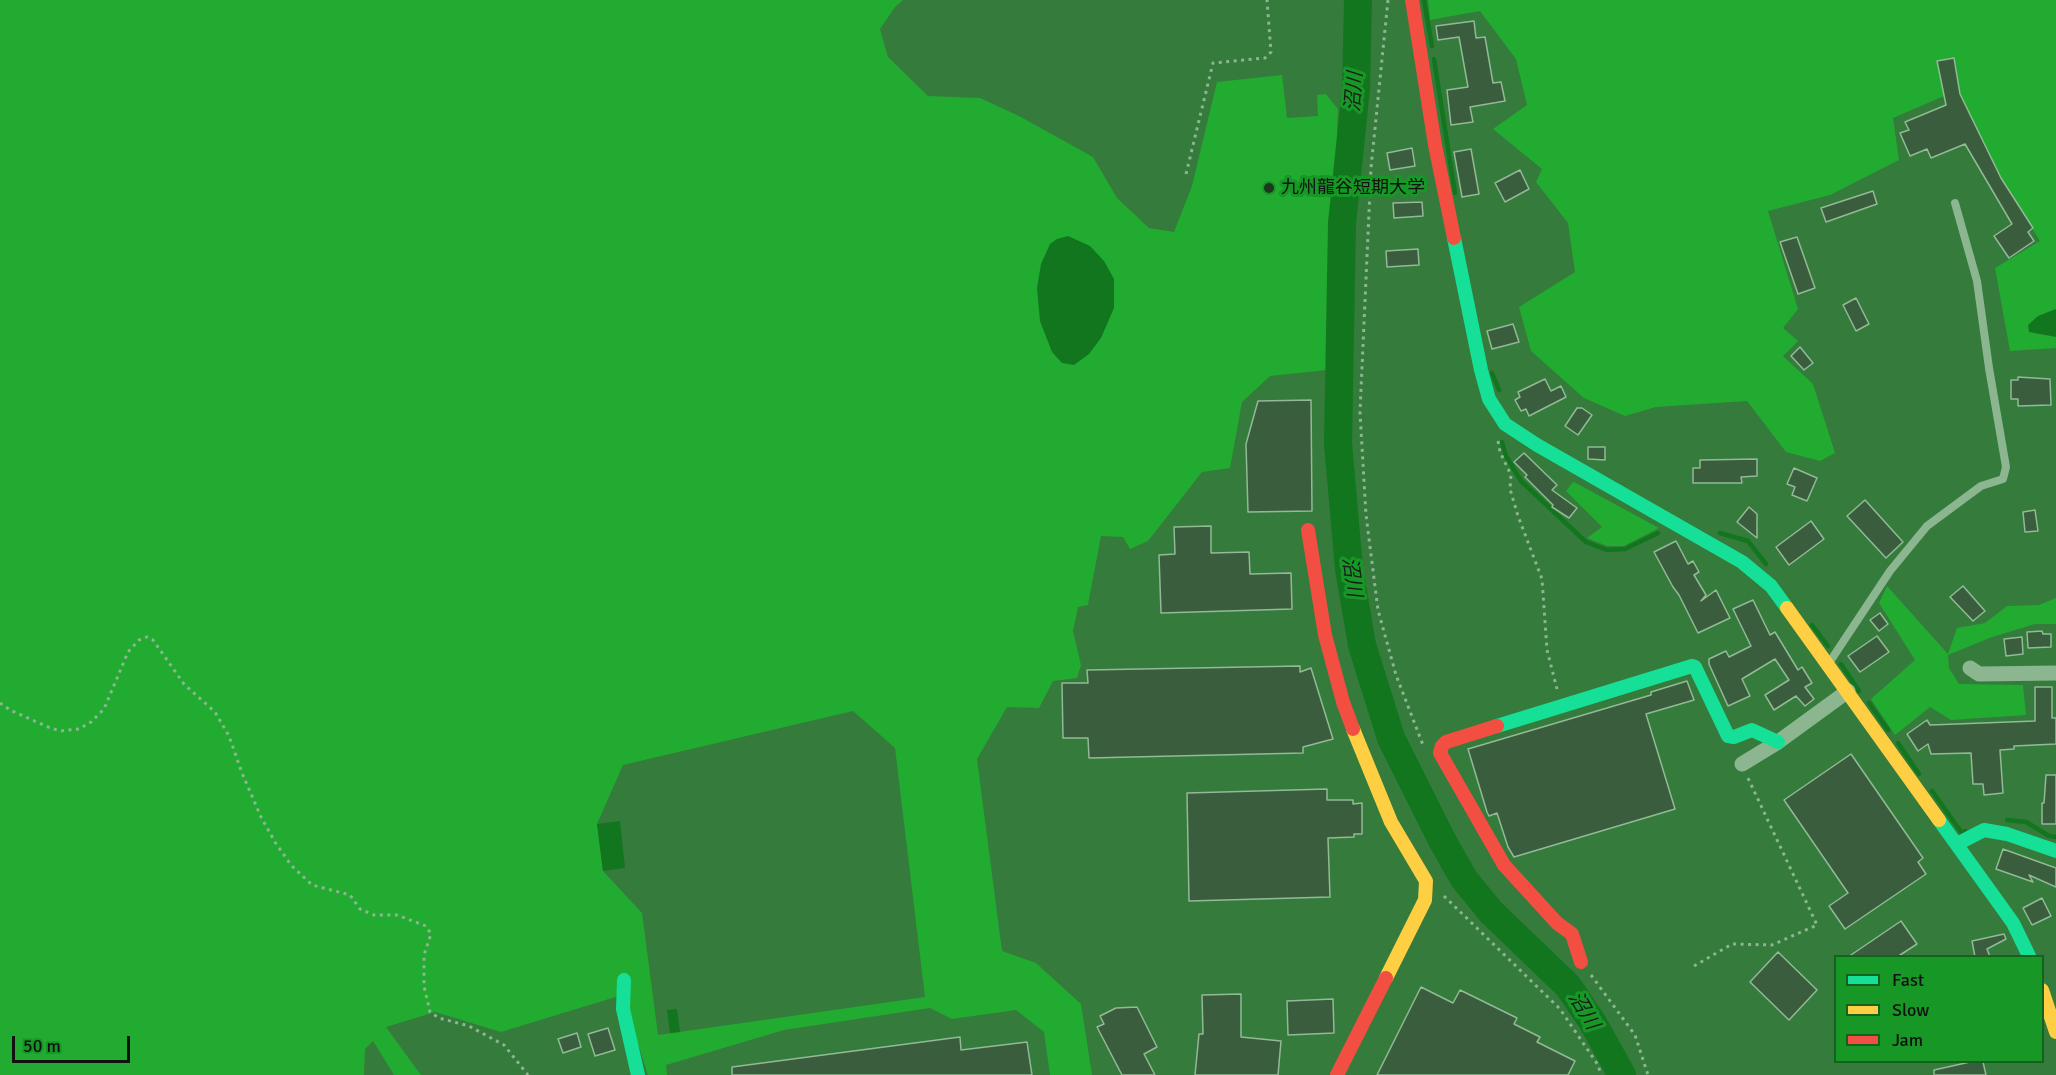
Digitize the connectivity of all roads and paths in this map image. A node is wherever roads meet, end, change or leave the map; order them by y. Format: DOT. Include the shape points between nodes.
graph roads {
  1 [pos="1266,0"];
  2 [pos="1388,0"];
  3 [pos="1412,0"];
  4 [pos="1186,174"];
  5 [pos="1955,203"];
  6 [pos="1505,424"];
  7 [pos="1308,530"];
  8 [pos="1828,664"];
  9 [pos="1970,668"];
  10 [pos="2056,673"];
  11 [pos="1848,692"];
  12 [pos="0,703"];
  13 [pos="1561,706"];
  14 [pos="1778,742"];
  15 [pos="1425,748"];
  16 [pos="1742,764"];
  17 [pos="1957,843"];
  18 [pos="2056,851"];
  19 [pos="1426,881"];
  20 [pos="2029,955"];
  21 [pos="1581,962"];
  22 [pos="1694,966"];
  23 [pos="624,980"];
  24 [pos="2044,993"];
  25 [pos="2056,1032"];
  26 [pos="528,1075"];
  27 [pos="638,1075"];
  28 [pos="1337,1075"];
  29 [pos="1601,1075"];
  30 [pos="1648,1075"];
  1 -- 4 [label="path" via="1271,52 1264,58 1214,63"];
  2 -- 15 [label="path" via="1371,168 1360,412 1366,514 1378,610 1396,675"];
  3 -- 6 [label="street" via="1435,145 1481,370 1489,399"];
  5 -- 8 [label="lane" via="1977,280 2006,467 2003,479 1981,486 1927,526 1890,572"];
  6 -- 8 [label="street" via="1742,561 1771,586"];
  6 -- 13 [label="path" via="1497,434 1500,452 1511,475 1510,489 1518,516 1542,579 1547,650"];
  7 -- 19 [label="street" via="1325,635 1343,702 1391,822"];
  8 -- 11 [label="street"];
  9 -- 10 [label="street" via="1979,674"];
  11 -- 14 [label="street"];
  11 -- 17 [label="street"];
  12 -- 26 [label="path" via="60,731 79,729 104,709 128,652 139,640 153,640 175,673 215,712 229,736 261,817 291,865 312,885 350,895 360,909 374,915 397,915 426,926 430,934 424,955 423,986 430,1012 469,1026 504,1045"];
  13 -- 14 [label="street" via="1692,666 1728,736 1752,730"];
  13 -- 21 [label="street" via="1446,742 1440,753 1504,865 1572,934"];
  14 -- 16 [label="street"];
  16 -- 22 [label="path" via="1816,925 1772,945 1732,944"];
  17 -- 18 [label="street" via="1984,830"];
  17 -- 20 [label="street" via="2013,923"];
  19 -- 28 [label="street" via="1425,900"];
  19 -- 29 [label="path" via="1560,1010"];
  21 -- 30 [label="path" via="1635,1035"];
  23 -- 27 [label="street" via="623,1009"];
  24 -- 25 [label="street"];
}
